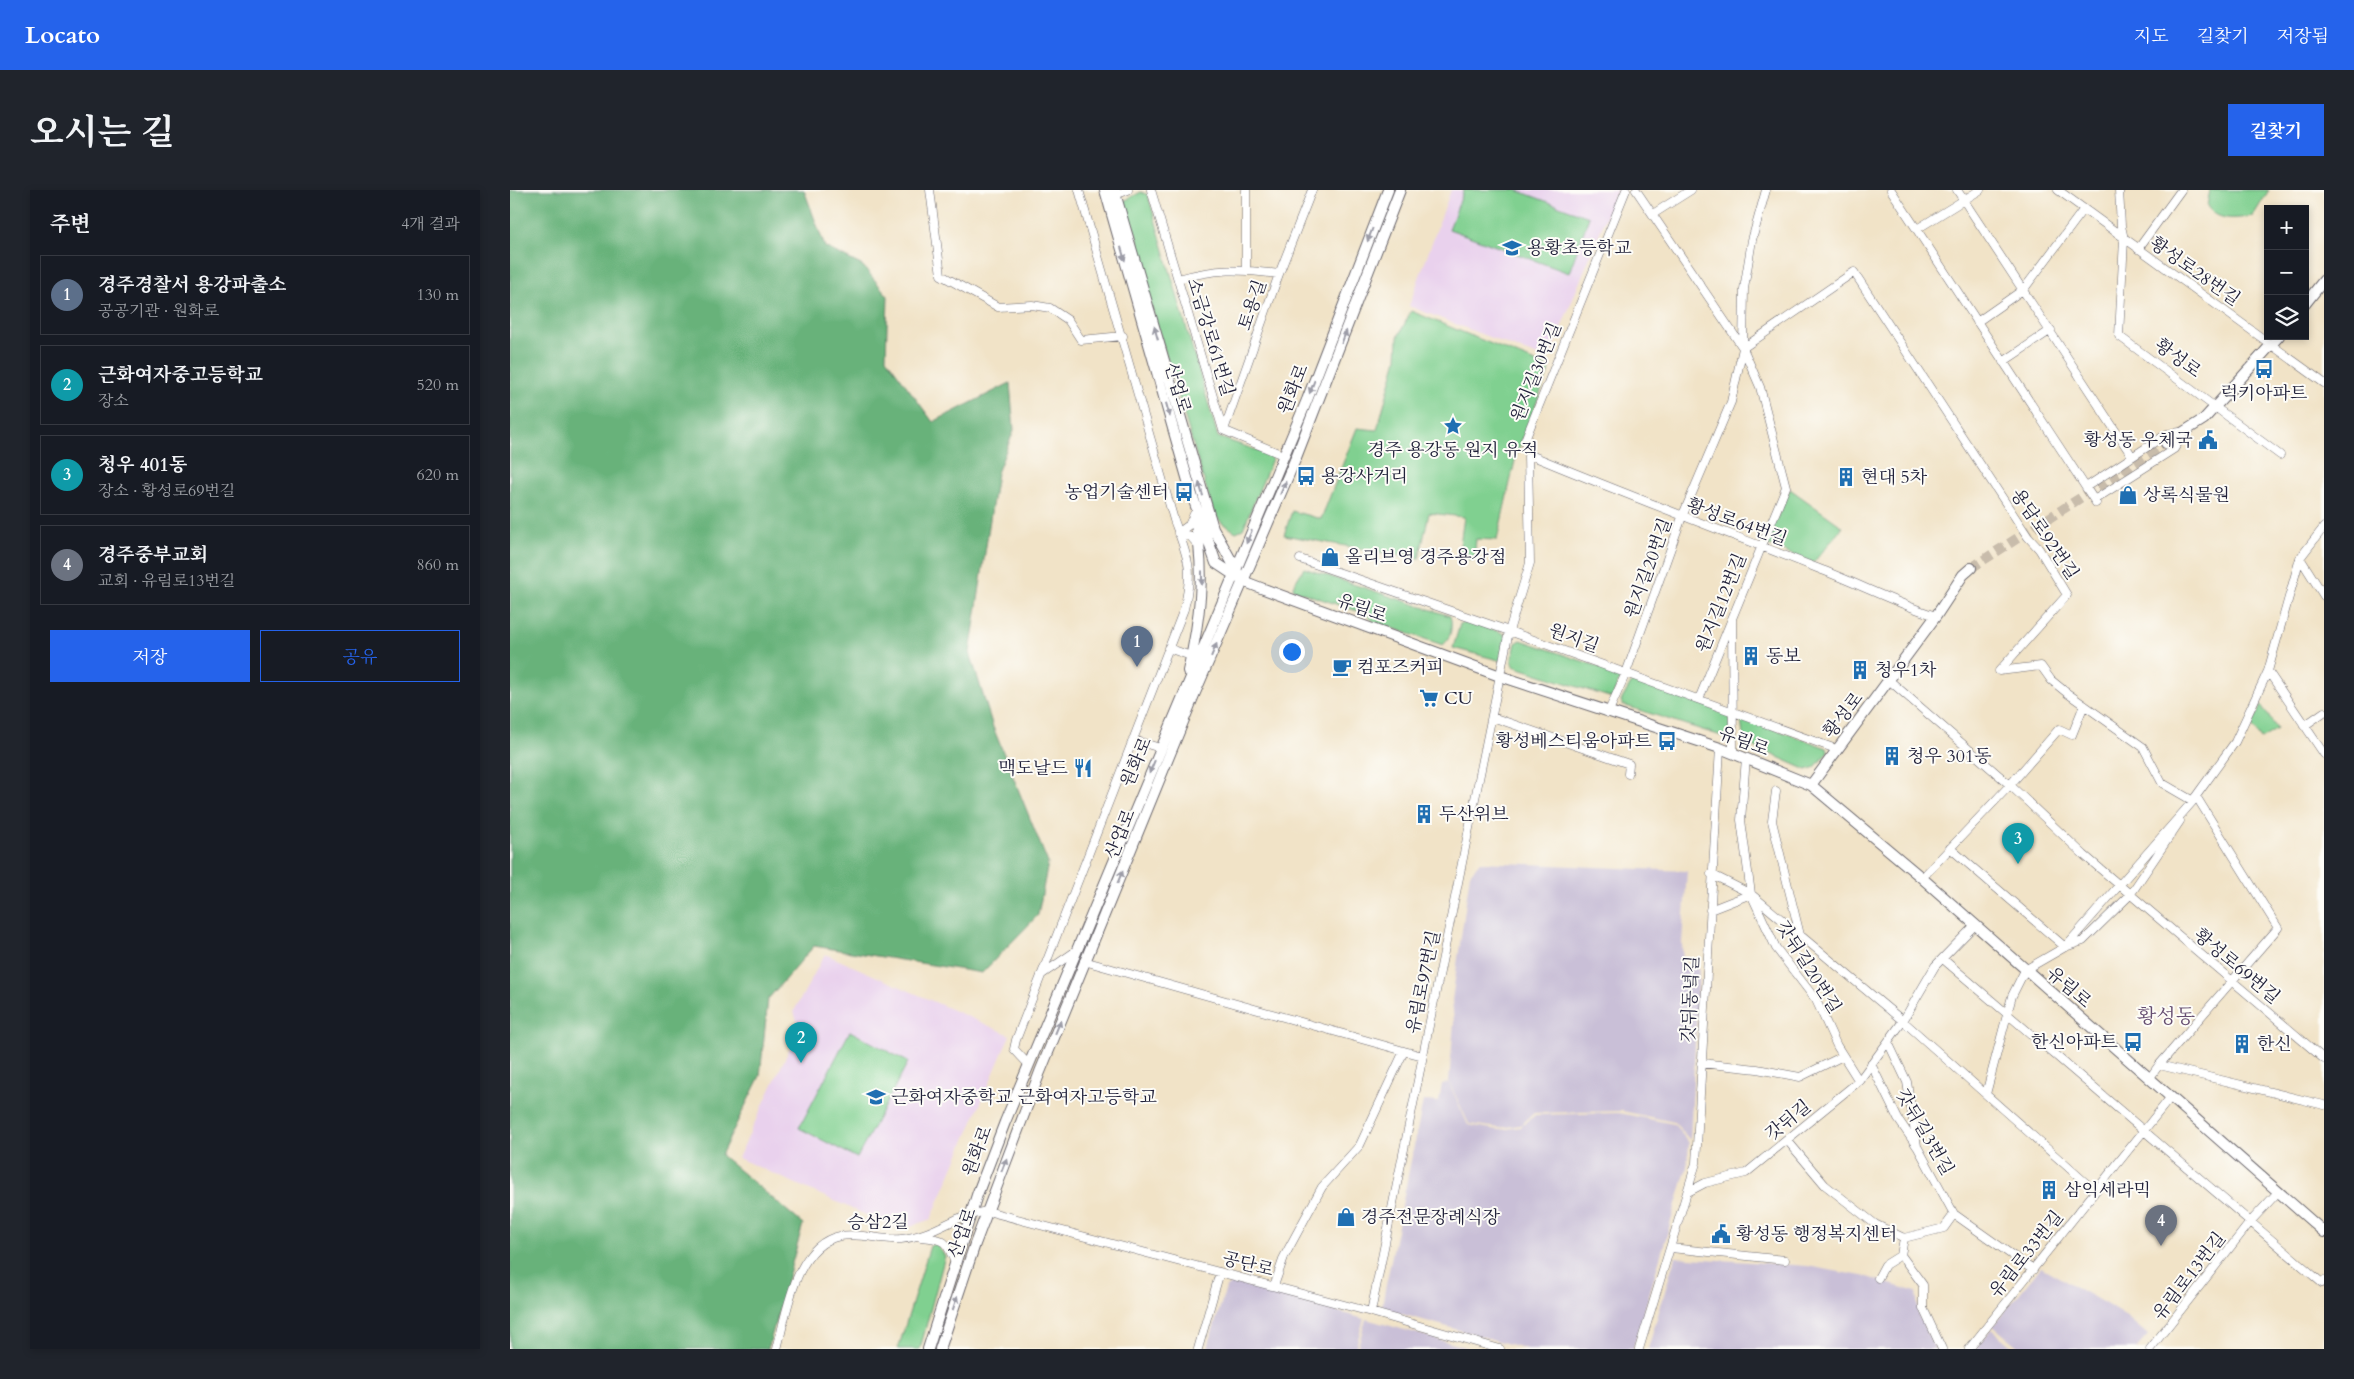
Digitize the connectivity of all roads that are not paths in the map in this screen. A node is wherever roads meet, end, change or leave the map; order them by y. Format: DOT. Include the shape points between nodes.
graph roads {
  1 [pos="930,190"];
  2 [pos="1079,190"];
  3 [pos="1128,190"];
  4 [pos="1151,190"];
  5 [pos="1246,190"];
  6 [pos="1312,190"];
  7 [pos="1386,190"];
  8 [pos="1400,190"];
  9 [pos="1626,190"];
  10 [pos="1636,190"];
  11 [pos="1691,190"];
  12 [pos="1766,190"];
  13 [pos="1891,190"];
  14 [pos="1957,190"];
  15 [pos="1980,190"];
  16 [pos="2058,190"];
  17 [pos="2119,190"];
  18 [pos="2181,190"];
  19 [pos="1111,192"];
  20 [pos="1963,200"];
  21 [pos="2084,209"];
  22 [pos="1653,214"];
  23 [pos="1917,229"];
  24 [pos="2124,239"];
  25 [pos="2138,249"];
  26 [pos="1246,270"];
  27 [pos="1279,274"];
  28 [pos="1178,280"];
  29 [pos="2324,280"];
  30 [pos="2024,289"];
  31 [pos="2309,299"];
  32 [pos="1977,322"];
  33 [pos="2051,330"];
  34 [pos="2264,332"];
  35 [pos="1123,336"];
  36 [pos="2119,336"];
  37 [pos="2276,340"];
  38 [pos="1743,348"];
  39 [pos="2003,362"];
  40 [pos="2324,384"];
  41 [pos="2216,406"];
  42 [pos="1224,430"];
  43 [pos="2185,431"];
  44 [pos="2166,443"];
  45 [pos="1528,454"];
  46 [pos="1284,455"];
  47 [pos="2280,455"];
  48 [pos="2132,456"];
  49 [pos="2086,487"];
  50 [pos="1192,495"];
  51 [pos="1194,514"];
  52 [pos="1682,517"];
  53 [pos="2324,526"];
  54 [pos="1178,532"];
  55 [pos="1760,546"];
  56 [pos="1200,549"];
  57 [pos="2300,558"];
  58 [pos="1300,559"];
  59 [pos="1972,568"];
  60 [pos="1235,572"];
  61 [pos="1243,581"];
  62 [pos="2324,596"];
  63 [pos="1732,614"];
  64 [pos="1936,616"];
  65 [pos="1509,631"];
  66 [pos="1168,648"];
  67 [pos="1191,656"];
  68 [pos="2268,672"];
  69 [pos="1626,673"];
  70 [pos="1500,676"];
  71 [pos="1890,681"];
  72 [pos="1699,699"];
  73 [pos="2084,705"];
  74 [pos="1733,711"];
  75 [pos="1608,712"];
  76 [pos="2324,712"];
  77 [pos="1173,716"];
  78 [pos="1492,717"];
  79 [pos="2304,726"];
  80 [pos="1134,740"];
  81 [pos="1160,748"];
  82 [pos="1720,748"];
  83 [pos="1836,749"];
  84 [pos="1733,753"];
  85 [pos="2324,754"];
  86 [pos="1746,758"];
  87 [pos="1628,774"];
  88 [pos="2010,785"];
  89 [pos="1811,786"];
  90 [pos="1776,791"];
  91 [pos="2195,798"];
  92 [pos="1950,848"];
  93 [pos="1711,874"];
  94 [pos="1922,878"];
  95 [pos="2118,884"];
  96 [pos="1751,894"];
  97 [pos="2130,895"];
  98 [pos="1710,910"];
  99 [pos="1975,925"];
  100 [pos="1800,935"];
  101 [pos="2065,947"];
  102 [pos="1076,951"];
  103 [pos="1943,959"];
  104 [pos="1084,961"];
  105 [pos="2025,970"];
  106 [pos="1041,975"];
  107 [pos="2232,982"];
  108 [pos="2007,1013"];
  109 [pos="1903,1021"];
  110 [pos="1888,1042"];
  111 [pos="1404,1051"];
  112 [pos="1423,1056"];
  113 [pos="1843,1056"];
  114 [pos="2324,1059"];
  115 [pos="1701,1063"];
  116 [pos="1871,1064"];
  117 [pos="1029,1065"];
  118 [pos="2159,1065"];
  119 [pos="2149,1078"];
  120 [pos="1859,1081"];
  121 [pos="1986,1094"];
  122 [pos="2324,1097"];
  123 [pos="2170,1098"];
  124 [pos="2320,1104"];
  125 [pos="2143,1131"];
  126 [pos="1788,1140"];
  127 [pos="1918,1148"];
  128 [pos="2095,1191"];
  129 [pos="1688,1192"];
  130 [pos="2278,1192"];
  131 [pos="987,1211"];
  132 [pos="1954,1214"];
  133 [pos="970,1215"];
  134 [pos="2251,1221"];
  135 [pos="2324,1232"];
  136 [pos="921,1237"];
  137 [pos="1904,1238"];
  138 [pos="1671,1248"];
  139 [pos="1901,1256"];
  140 [pos="1786,1260"];
  141 [pos="955,1263"];
  142 [pos="2033,1270"];
  143 [pos="1220,1272"];
  144 [pos="1878,1278"];
  145 [pos="2324,1283"];
  146 [pos="1274,1286"];
  147 [pos="1371,1312"];
  148 [pos="777,1349"];
  149 [pos="928,1349"];
  150 [pos="940,1349"];
  151 [pos="1198,1349"];
  152 [pos="1500,1349"];
  153 [pos="1638,1349"];
  154 [pos="1942,1349"];
  155 [pos="1969,1349"];
  156 [pos="2150,1349"];
  1 -- 35 [label="street" via="941,275 998,307 1032,305 1050,308 1068,320 1081,340"];
  2 -- 35 [label="street"];
  3 -- 19 [label="street"];
  4 -- 28 [label="street, 소금강로61번길"];
  5 -- 26 [label="street"];
  6 -- 27 [label="street, 토용길"];
  7 -- 46 [label="street, 원화로, one-way"];
  61 -- 8 [label="street, 원화로, one-way" via="1299,451"];
  9 -- 45 [label="street, 원지길30번길" via="1525,440"];
  10 -- 22 [label="street, 원지길12번길"];
  11 -- 22 [label="street"];
  12 -- 38 [label="street, 원지길12번길" via="1752,240 1744,289"];
  13 -- 23 [label="street"];
  14 -- 20 [label="street"];
  15 -- 20 [label="street"];
  16 -- 21 [label="street, 황성로28번길"];
  17 -- 24 [label="street"];
  18 -- 25 [label="street"];
  19 -- 50 [label="street, 산업로, one-way"];
  60 -- 19 [label="street, 산업로, one-way" via="1213,528"];
  20 -- 23 [label="street"];
  20 -- 30 [label="street"];
  21 -- 24 [label="street, 황성로28번길"];
  21 -- 30 [label="street"];
  22 -- 38 [label="street, 원지길12번길"];
  23 -- 32 [label="street"];
  24 -- 25 [label="street, 황성로28번길"];
  24 -- 36 [label="street, 황성로28번길"];
  25 -- 34 [label="street, 황성로28번길"];
  26 -- 27 [label="street, 토용길"];
  26 -- 28 [label="street, 토용길" via="1210,270"];
  27 -- 42 [label="street, 토용길"];
  28 -- 42 [label="street, 소금강로61번길"];
  29 -- 31 [label="street"];
  30 -- 32 [label="street"];
  30 -- 33 [label="street"];
  32 -- 39 [label="street"];
  33 -- 39 [label="street"];
  33 -- 48 [label="street"];
  35 -- 54 [label="street"];
  36 -- 41 [label="street, 황성로"];
  37 -- 40 [label="street, 황성로28번길"];
  37 -- 41 [label="street"];
  38 -- 52 [label="street, 원지길20번길" via="1731,402"];
  38 -- 55 [label="street, 원지길12번길" via="1760,387 1786,487"];
  38 -- 73 [label="street, 용담로92번길" via="1854,272 2067,595 1999,671 2041,666 2051,680"];
  39 -- 49 [label="street"];
  41 -- 43 [label="street"];
  41 -- 47 [label="street, 황성로"];
  42 -- 46 [label="street"];
  43 -- 44 [label="street"];
  43 -- 48 [label="street" via="2167,434"];
  43 -- 49 [label="street" via="2174,449 2095,501"];
  45 -- 52 [label="street, 황성로64번길"];
  45 -- 65 [label="street, 원지길30번길" via="1530,563"];
  46 -- 60 [label="street, 원화로, one-way"];
  48 -- 49 [label="street"];
  50 -- 51 [label="street"];
  50 -- 60 [label="street, 산업로" via="1216,563"];
  51 -- 54 [label="street" via="1189,525"];
  51 -- 56 [label="street"];
  52 -- 55 [label="street, 황성로64번길"];
  52 -- 69 [label="street, 원지길20번길"];
  53 -- 57 [label="street"];
  54 -- 56 [label="street" via="1190,536"];
  54 -- 66 [label="street" via="1190,562 1189,590"];
  55 -- 63 [label="street, 원지길12번길"];
  55 -- 64 [label="street, 황성로64번길"];
  56 -- 67 [label="street, one-way" via="1201,604"];
  57 -- 62 [label="street"];
  57 -- 68 [label="street"];
  58 -- 65 [label="street, 원지길"];
  59 -- 64 [label="street, 황성로" via="1963,575"];
  60 -- 61 [label="street, 산업로"];
  60 -- 77 [label="street, 원화로"];
  61 -- 70 [label="street, 유림로"];
  104 -- 61 [label="street, 산업로, one-way"];
  63 -- 72 [label="street, 원지길12번길"];
  63 -- 74 [label="street"];
  64 -- 71 [label="street, 황성로"];
  65 -- 69 [label="street, 원지길"];
  65 -- 70 [label="street, 원지길30번길"];
  66 -- 67 [label="street"];
  66 -- 80 [label="street"];
  67 -- 77 [label="street"];
  68 -- 79 [label="street"];
  68 -- 91 [label="street" via="2235,742"];
  69 -- 72 [label="street, 원지길"];
  69 -- 75 [label="street, 원지길20번길"];
  70 -- 75 [label="street, 유림로"];
  70 -- 78 [label="street, 유림로97번길"];
  71 -- 83 [label="street, 황성로"];
  71 -- 88 [label="street, 황성로69번길"];
  72 -- 74 [label="street, 원지길"];
  73 -- 88 [label="street" via="2072,735 2059,729"];
  73 -- 91 [label="street, 용담로92번길" via="2143,747 2162,782"];
  74 -- 83 [label="street, 원지길"];
  74 -- 84 [label="street"];
  75 -- 82 [label="street, 유림로"];
  76 -- 79 [label="street"];
  77 -- 81 [label="street, 원화로"];
  78 -- 87 [label="street" via="1629,764"];
  78 -- 112 [label="street, 유림로97번길"];
  79 -- 85 [label="street"];
  80 -- 81 [label="street"];
  80 -- 106 [label="street"];
  81 -- 102 [label="street, 원화로, one-way"];
  82 -- 84 [label="street, 유림로"];
  82 -- 93 [label="street, 갓뒤동녘길"];
  83 -- 89 [label="street, 황성로"];
  84 -- 86 [label="street, 유림로"];
  86 -- 89 [label="street, 유림로"];
  86 -- 96 [label="street, 갓뒤길20번길" via="1741,820"];
  88 -- 92 [label="street"];
  88 -- 95 [label="street, 황성로69번길"];
  89 -- 94 [label="street, 유림로"];
  90 -- 100 [label="street" via="1772,820"];
  91 -- 95 [label="street"];
  91 -- 97 [label="street"];
  91 -- 107 [label="street, 용담로92번길" via="2278,928"];
  92 -- 94 [label="street"];
  92 -- 101 [label="street"];
  93 -- 96 [label="street"];
  93 -- 98 [label="street, 갓뒤동녘길"];
  94 -- 99 [label="street, 유림로"];
  95 -- 97 [label="street, 황성로69번길"];
  95 -- 101 [label="street"];
  96 -- 98 [label="street"];
  96 -- 100 [label="street"];
  96 -- 113 [label="street, 갓뒤길20번길" via="1776,948 1816,1000"];
  97 -- 101 [label="street" via="2083,941"];
  97 -- 107 [label="street, 황성로69번길"];
  98 -- 115 [label="street, 갓뒤동녘길"];
  99 -- 103 [label="street, 갓뒤길"];
  99 -- 105 [label="street, 유림로"];
  100 -- 109 [label="street"];
  101 -- 105 [label="street"];
  102 -- 106 [label="street"];
  102 -- 117 [label="street, 원화로"];
  103 -- 108 [label="street"];
  103 -- 109 [label="street, 갓뒤길"];
  104 -- 111 [label="street"];
  131 -- 104 [label="street, 산업로, one-way"];
  105 -- 108 [label="street"];
  105 -- 119 [label="street, 유림로"];
  106 -- 117 [label="street" via="1014,1049"];
  107 -- 114 [label="street, 황성로69번길"];
  107 -- 118 [label="street, 용담로92번길"];
  108 -- 121 [label="street"];
  108 -- 125 [label="street"];
  109 -- 110 [label="street, 갓뒤길"];
  109 -- 121 [label="street"];
  110 -- 116 [label="street, 갓뒤길"];
  110 -- 127 [label="street" via="1907,1082"];
  111 -- 112 [label="street, 유림로97번길"];
  111 -- 146 [label="street, 유림로97번길" via="1360,1145 1322,1187 1284,1257"];
  112 -- 147 [label="street"];
  113 -- 115 [label="street" via="1800,1077"];
  113 -- 120 [label="street, 갓뒤길20번길"];
  115 -- 129 [label="street, 갓뒤동녘길" via="1696,1163"];
  116 -- 120 [label="street, 갓뒤길"];
  116 -- 127 [label="street, 갓뒤길3번길" via="1898,1119"];
  117 -- 133 [label="street, 원화로"];
  118 -- 119 [label="street"];
  118 -- 124 [label="street"];
  119 -- 123 [label="street, 유림로"];
  120 -- 126 [label="street, 갓뒤길"];
  121 -- 128 [label="street"];
  122 -- 124 [label="street"];
  123 -- 125 [label="street, 유림로33번길"];
  123 -- 130 [label="street, 유림로"];
  125 -- 128 [label="street, 유림로33번길"];
  125 -- 134 [label="street"];
  126 -- 129 [label="street, 갓뒤길" via="1746,1174 1705,1183"];
  126 -- 137 [label="street" via="1825,1185 1874,1224"];
  127 -- 132 [label="street, 갓뒤길3번길"];
  128 -- 142 [label="street, 유림로33번길"];
  129 -- 138 [label="street, 갓뒤동녘길"];
  130 -- 134 [label="street, 유림로13번길"];
  130 -- 135 [label="street, 유림로"];
  131 -- 133 [label="street, 승삼2길"];
  131 -- 143 [label="street, 공단로"];
  150 -- 131 [label="street, 산업로, one-way"];
  132 -- 137 [label="street" via="1944,1228"];
  132 -- 142 [label="street, 갓뒤길3번길"];
  133 -- 136 [label="street, 승삼2길"];
  133 -- 141 [label="street, 원화로"];
  134 -- 145 [label="street"];
  134 -- 156 [label="street, 유림로13번길"];
  136 -- 141 [label="street" via="941,1239 949,1247"];
  136 -- 148 [label="street, 승삼2길" via="898,1240 861,1234 839,1236 824,1243 809,1255 800,1270"];
  137 -- 139 [label="street"];
  138 -- 140 [label="street"];
  138 -- 153 [label="street, 갓뒤동녘길"];
  139 -- 144 [label="street" via="1885,1265"];
  139 -- 154 [label="street" via="1922,1285 1922,1308"];
  141 -- 149 [label="street, 원화로"];
  142 -- 155 [label="street, 유림로33번길"];
  143 -- 146 [label="street, 공단로"];
  143 -- 151 [label="street"];
  146 -- 147 [label="street, 공단로"];
  147 -- 152 [label="street, 공단로"];
}
